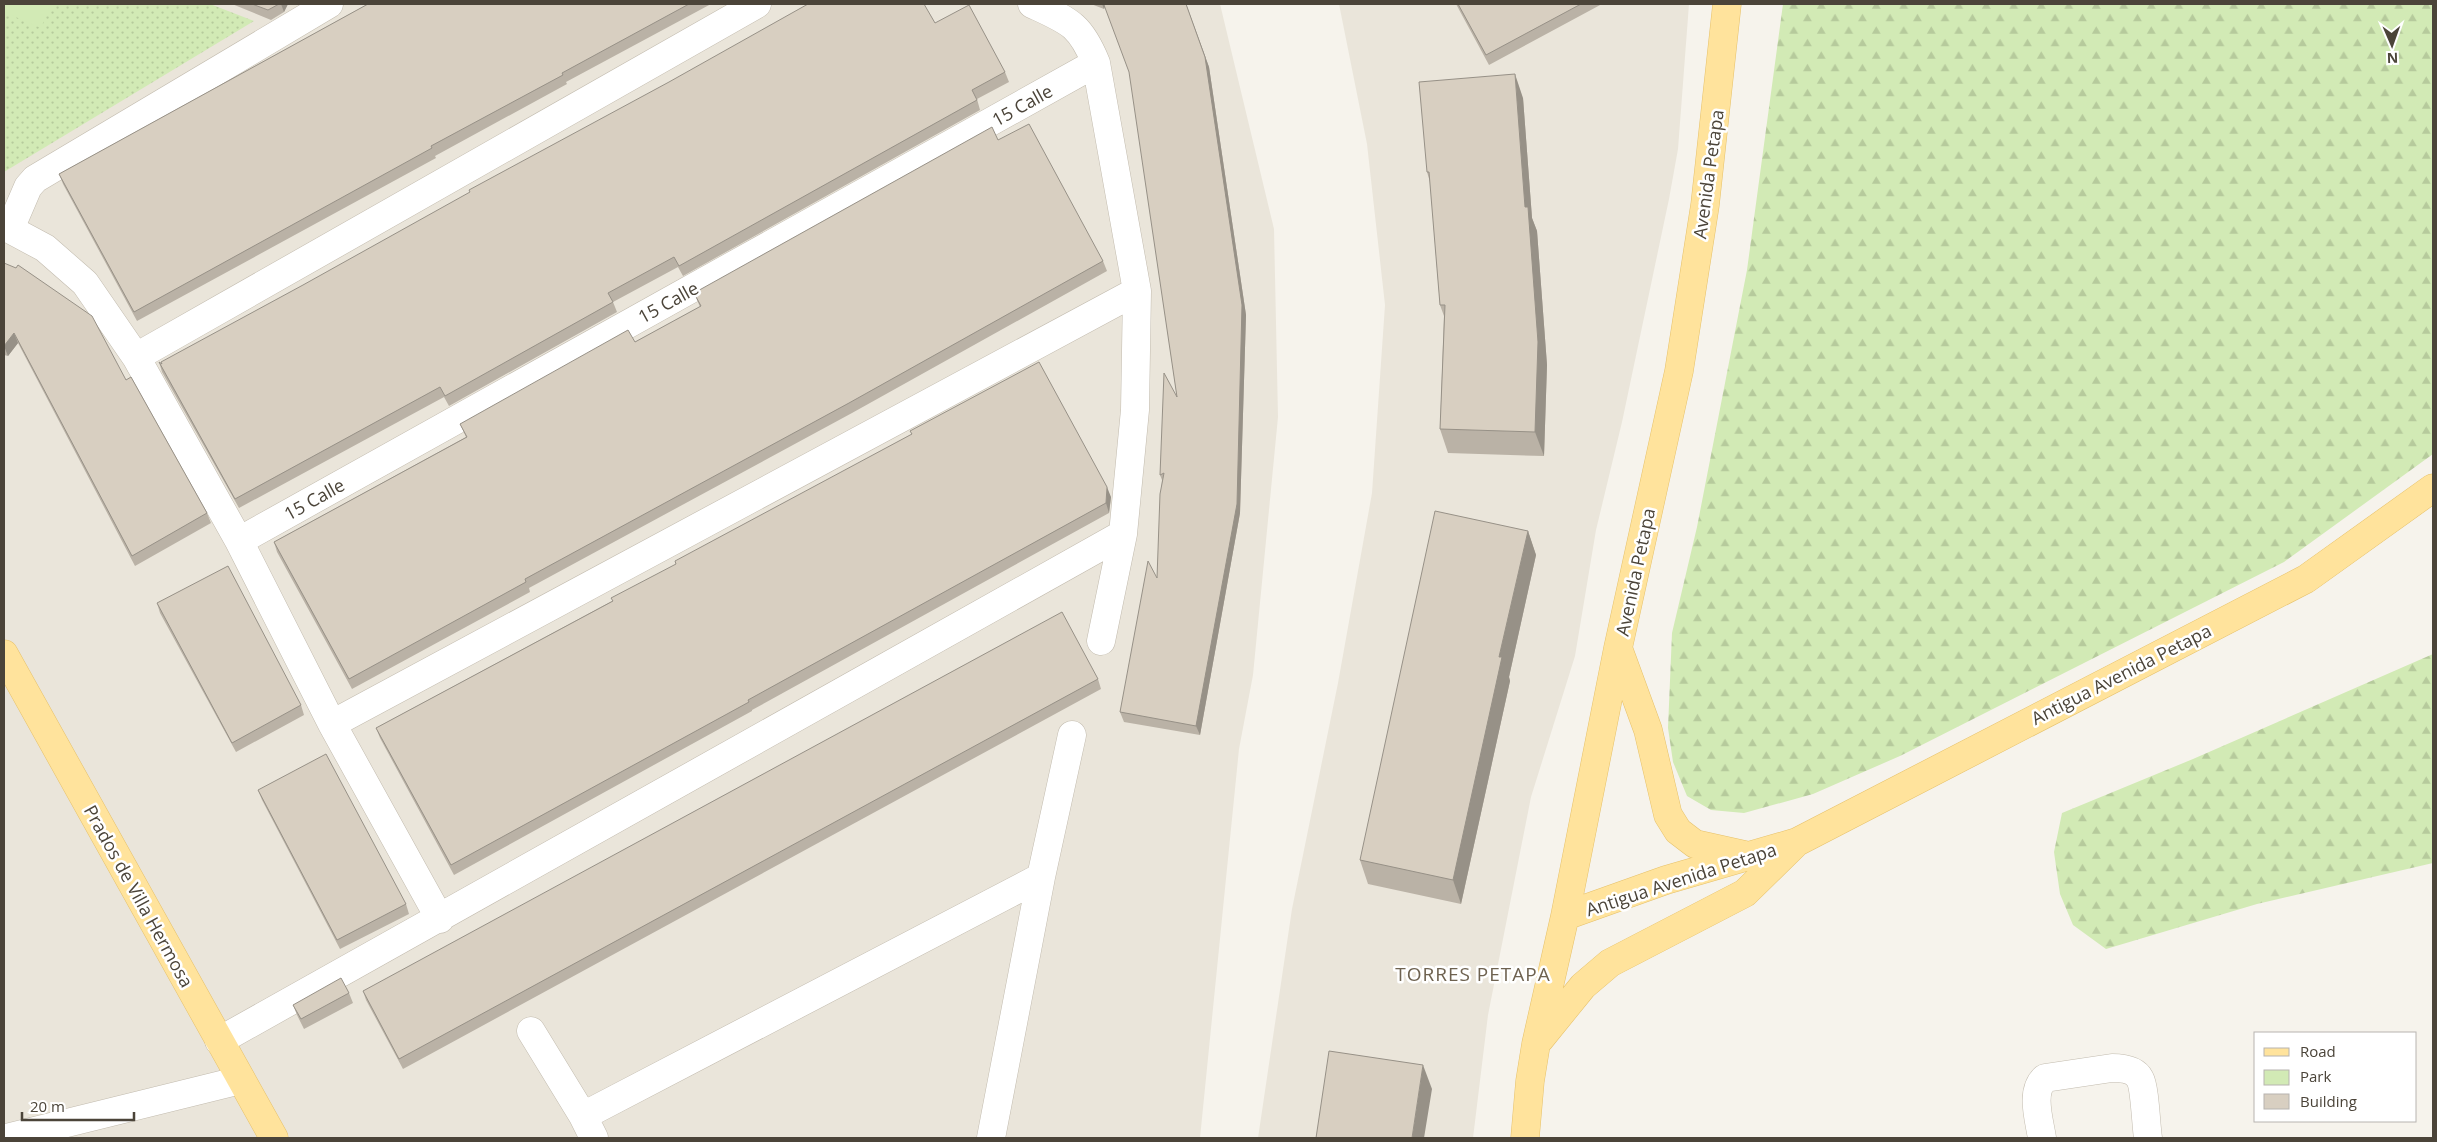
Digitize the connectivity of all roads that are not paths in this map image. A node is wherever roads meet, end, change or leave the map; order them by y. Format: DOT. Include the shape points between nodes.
graph roads {
  1 [pos="329,4"];
  2 [pos="757,4"];
  3 [pos="1032,4"];
  4 [pos="1727,4"];
  5 [pos="1096,63"];
  6 [pos="7,228"];
  7 [pos="1137,291"];
  8 [pos="136,357"];
  9 [pos="2433,488"];
  10 [pos="1123,534"];
  11 [pos="240,541"];
  12 [pos="1102,641"];
  13 [pos="1618,648"];
  14 [pos="4,654"];
  15 [pos="332,724"];
  16 [pos="1072,735"];
  17 [pos="1797,842"];
  18 [pos="1750,856"];
  19 [pos="1041,876"];
  20 [pos="1564,916"];
  21 [pos="440,919"];
  22 [pos="531,1031"];
  23 [pos="219,1041"];
  24 [pos="1536,1044"];
  25 [pos="241,1080"];
  26 [pos="588,1127"];
  27 [pos="6,1138"];
  28 [pos="274,1138"];
  29 [pos="992,1138"];
  30 [pos="1525,1138"];
  31 [pos="2042,1138"];
  32 [pos="2148,1138"];
  1 -- 6 [label="street" via="35,179 28,186"];
  2 -- 8 [label="street"];
  3 -- 5 [label="street" via="1066,19 1080,31"];
  4 -- 13 [label="main road, Avenida Petapa" via="1705,205 1679,371"];
  5 -- 7 [label="street"];
  5 -- 11 [label="street, 15 Calle"];
  6 -- 8 [label="street" via="44,248 84,283"];
  7 -- 10 [label="street" via="1134,410"];
  7 -- 15 [label="street"];
  8 -- 11 [label="street"];
  9 -- 17 [label="main road, Antigua Avenida Petapa" via="2306,579"];
  10 -- 12 [label="street"];
  10 -- 21 [label="street"];
  11 -- 15 [label="street"];
  13 -- 18 [label="main road" via="1648,730 1668,816 1678,831 1695,844"];
  13 -- 20 [label="main road, Avenida Petapa"];
  14 -- 23 [label="main road, Prados de Villa Hermosa"];
  15 -- 21 [label="street"];
  16 -- 19 [label="street"];
  17 -- 18 [label="main road, Antigua Avenida Petapa"];
  17 -- 24 [label="main road, Antigua Avenida Petapa" via="1745,893 1610,963 1583,986"];
  18 -- 20 [label="main road, Antigua Avenida Petapa" via="1666,880"];
  19 -- 26 [label="street"];
  19 -- 29 [label="street"];
  20 -- 24 [label="main road, Avenida Petapa"];
  21 -- 23 [label="street"];
  22 -- 26 [label="street"];
  23 -- 25 [label="main road, Prados de Villa Hermosa"];
  24 -- 30 [label="main road, Avenida Petapa"];
  25 -- 27 [label="street"];
  25 -- 28 [label="main road, Prados de Villa Hermosa"];
  31 -- 32 [label="street" via="2036,1093 2038,1084 2046,1078 2123,1068 2140,1079"];
}
